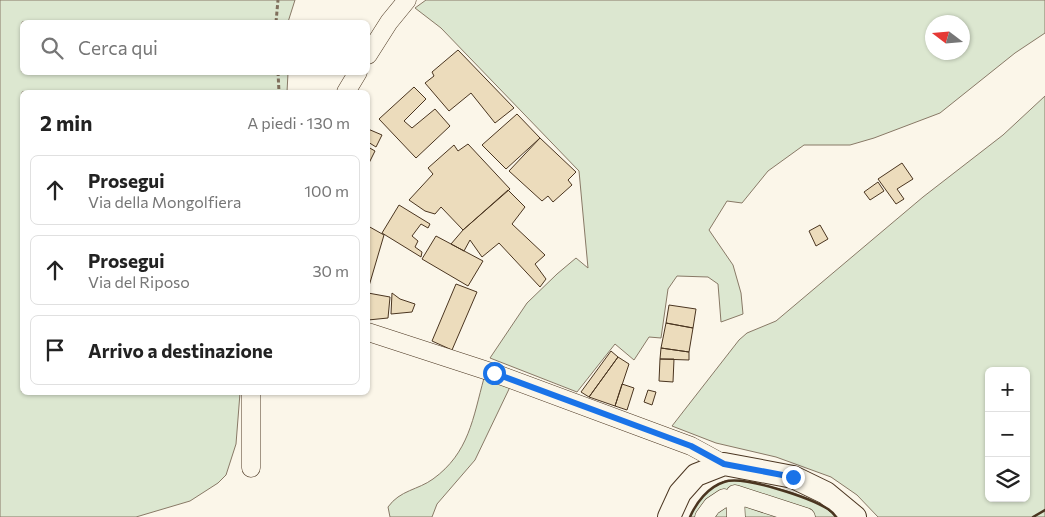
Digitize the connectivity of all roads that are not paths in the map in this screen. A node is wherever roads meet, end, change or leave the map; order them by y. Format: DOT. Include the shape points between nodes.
graph roads {
  1 [pos="407,0"];
  2 [pos="370,52"];
  3 [pos="356,75"];
  4 [pos="347,90"];
  5 [pos="370,333"];
  6 [pos="251,395"];
  7 [pos="724,464"];
  8 [pos="251,468"];
  9 [pos="729,496"];
  10 [pos="668,517"];
  11 [pos="704,517"];
  12 [pos="736,517"];
  13 [pos="806,517"];
  14 [pos="855,517"];
  1 -- 2 [label="street"];
  3 -- 4 [label="street"];
  5 -- 7 [label="street" via="494,373 691,446"];
  6 -- 8 [label="street"];
  7 -- 10 [label="main road" via="696,475 680,492"];
  7 -- 14 [label="main road" via="793,477 826,493"];
  9 -- 11 [label="street" via="712,506"];
  9 -- 12 [label="street"];
  9 -- 13 [label="street"];
}
